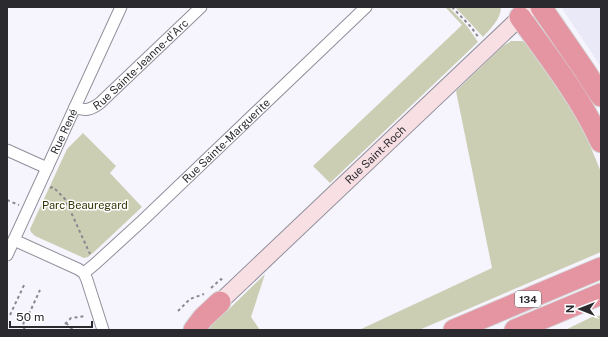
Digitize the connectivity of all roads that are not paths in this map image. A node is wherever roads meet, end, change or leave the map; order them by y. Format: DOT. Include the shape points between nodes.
graph roads {
  1 [pos="121,7"];
  2 [pos="201,7"];
  3 [pos="366,7"];
  4 [pos="541,7"];
  5 [pos="522,10"];
  6 [pos="601,96"];
  7 [pos="75,107"];
  8 [pos="601,142"];
  9 [pos="7,150"];
  10 [pos="47,168"];
  11 [pos="14,240"];
  12 [pos="7,255"];
  13 [pos="601,268"];
  14 [pos="84,273"];
  15 [pos="223,293"];
  16 [pos="595,296"];
  17 [pos="103,330"];
  18 [pos="194,330"];
  19 [pos="454,330"];
  20 [pos="515,330"];
  21 [pos="547,330"];
  1 -- 7 [label="street, Rue René"];
  2 -- 7 [label="street, Rue Sainte-Jeanne-d'Arc" via="100,102 88,109 81,110"];
  3 -- 14 [label="street, Rue Sainte-Marguerite"];
  4 -- 6 [label="highway"];
  5 -- 8 [label="highway" via="590,119"];
  5 -- 15 [label="main road, Rue Saint-Roch"];
  7 -- 10 [label="street, Rue René"];
  9 -- 10 [label="street"];
  10 -- 11 [label="street, Rue René"];
  11 -- 12 [label="street, Rue René"];
  11 -- 14 [label="street"];
  13 -- 19 [label="highway, 134"];
  14 -- 17 [label="street"];
  15 -- 18 [label="highway"];
  16 -- 20 [label="highway, 134"];
  16 -- 21 [label="highway"];
}
